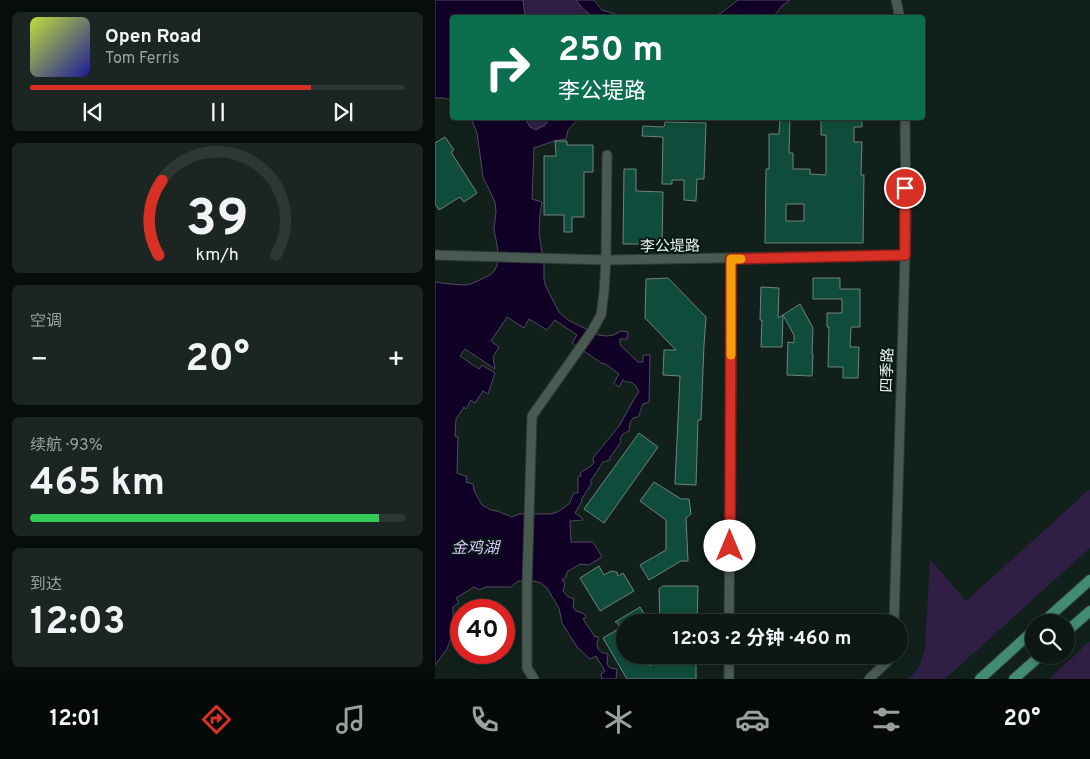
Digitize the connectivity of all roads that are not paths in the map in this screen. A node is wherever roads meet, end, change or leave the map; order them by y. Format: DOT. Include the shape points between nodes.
graph roads {
  1 [pos="896,0"];
  2 [pos="899,15"];
  3 [pos="905,120"];
  4 [pos="607,155"];
  5 [pos="435,255"];
  6 [pos="905,255"];
  7 [pos="731,259"];
  8 [pos="605,260"];
  9 [pos="1090,580"];
  10 [pos="1090,611"];
  11 [pos="729,614"];
  12 [pos="894,614"];
  13 [pos="1052,614"];
  14 [pos="1075,624"];
  15 [pos="1025,638"];
  16 [pos="729,664"];
  17 [pos="885,664"];
  18 [pos="1031,664"];
  19 [pos="534,679"];
  20 [pos="729,679"];
  21 [pos="869,679"];
  22 [pos="980,679"];
  23 [pos="1014,679"];
  1 -- 2 [label="street"];
  3 -- 6 [label="street, 四季路"];
  4 -- 8 [label="street"];
  5 -- 8 [label="street, 李公堤路"];
  6 -- 7 [label="street, 李公堤路"];
  6 -- 12 [label="street, 四季路"];
  7 -- 8 [label="street, 李公堤路"];
  7 -- 11 [label="street"];
  8 -- 19 [label="street" via="601,315 532,416 527,668"];
  9 -- 13 [label="main road"];
  10 -- 14 [label="main road"];
  15 -- 22 [label="main road"];
  16 -- 20 [label="street"];
  17 -- 21 [label="street"];
  18 -- 23 [label="main road"];
}
